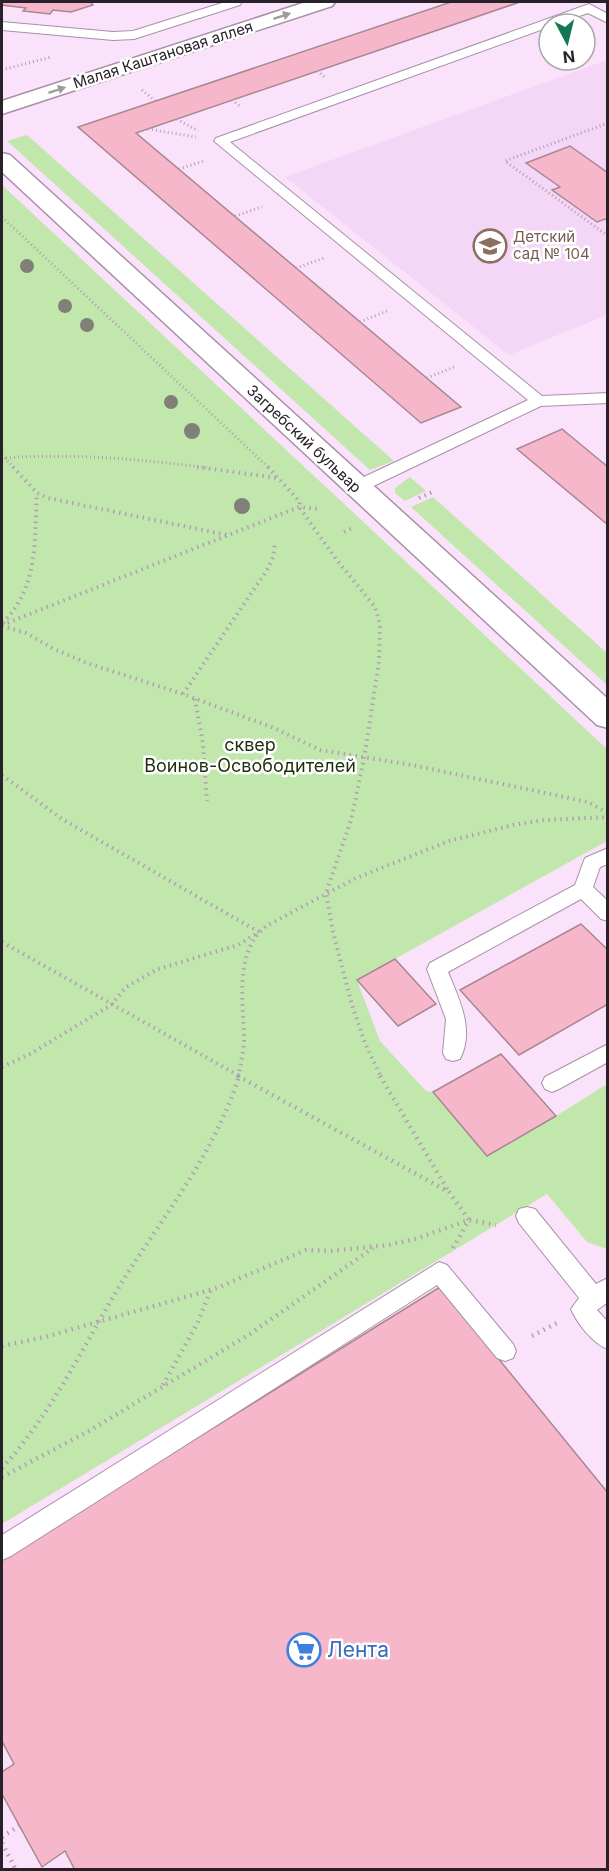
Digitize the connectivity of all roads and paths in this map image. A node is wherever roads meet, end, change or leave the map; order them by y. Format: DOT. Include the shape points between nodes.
graph roads {
  1 [pos="236,2"];
  2 [pos="325,2"];
  3 [pos="608,19"];
  4 [pos="2,26"];
  5 [pos="2,108"];
  6 [pos="608,123"];
  7 [pos="148,129"];
  8 [pos="221,141"];
  9 [pos="2,160"];
  10 [pos="2,217"];
  11 [pos="608,236"];
  12 [pos="607,398"];
  13 [pos="538,401"];
  14 [pos="2,457"];
  15 [pos="280,478"];
  16 [pos="357,488"];
  17 [pos="37,493"];
  18 [pos="300,507"];
  19 [pos="320,509"];
  20 [pos="228,535"];
  21 [pos="275,543"];
  22 [pos="2,625"];
  23 [pos="183,694"];
  24 [pos="195,699"];
  25 [pos="608,717"];
  26 [pos="364,759"];
  27 [pos="2,775"];
  28 [pos="207,801"];
  29 [pos="608,815"];
  30 [pos="608,855"];
  31 [pos="583,889"];
  32 [pos="326,893"];
  33 [pos="608,914"];
  34 [pos="259,932"];
  35 [pos="2,942"];
  36 [pos="111,1005"];
  37 [pos="608,1052"];
  38 [pos="453,1053"];
  39 [pos="2,1066"];
  40 [pos="239,1077"];
  41 [pos="552,1083"];
  42 [pos="449,1192"];
  43 [pos="526,1216"];
  44 [pos="469,1220"];
  45 [pos="376,1246"];
  46 [pos="448,1257"];
  47 [pos="212,1289"];
  48 [pos="594,1299"];
  49 [pos="102,1319"];
  50 [pos="608,1339"];
  51 [pos="2,1346"];
  52 [pos="505,1351"];
  53 [pos="162,1385"];
  54 [pos="2,1468"];
  55 [pos="2,1477"];
  56 [pos="2,1548"];
  57 [pos="19,1826"];
  58 [pos="2,1837"];
  59 [pos="2,1843"];
  60 [pos="16,1869"];
  1 -- 4 [label="lane" via="134,34 112,36"];
  5 -- 2 [label="street, Малая Каштановая аллея, one-way"];
  3 -- 8 [label="lane" via="589,8"];
  6 -- 11 [label="path" via="505,161"];
  7 -- 8 [label="path"];
  8 -- 13 [label="lane"];
  9 -- 16 [label="street, Загребский бульвар"];
  10 -- 15 [label="path"];
  12 -- 13 [label="lane"];
  13 -- 16 [label="lane"];
  14 -- 15 [label="path" via="86,456"];
  14 -- 17 [label="path"];
  15 -- 18 [label="path"];
  16 -- 25 [label="street, Загребский бульвар"];
  17 -- 20 [label="path"];
  17 -- 22 [label="path" via="30,585 16,612"];
  18 -- 19 [label="path"];
  18 -- 20 [label="path"];
  18 -- 26 [label="path" via="375,607 380,624 379,662"];
  20 -- 22 [label="path"];
  21 -- 23 [label="path" via="267,570"];
  22 -- 23 [label="path" via="87,663"];
  23 -- 24 [label="path"];
  24 -- 26 [label="path" via="320,750"];
  24 -- 28 [label="path"];
  26 -- 29 [label="path" via="412,765 588,802"];
  26 -- 32 [label="path" via="351,820"];
  27 -- 34 [label="path" via="62,819"];
  29 -- 32 [label="path" via="545,819 457,837"];
  30 -- 31 [label="lane" via="592,863"];
  31 -- 33 [label="lane"];
  31 -- 38 [label="lane" via="437,969 456,1019"];
  32 -- 34 [label="path"];
  32 -- 42 [label="path" via="333,932 365,1043 380,1076"];
  34 -- 36 [label="path" via="238,945 158,969 126,987"];
  34 -- 40 [label="path" via="246,957 243,974 244,1031"];
  35 -- 36 [label="path"];
  36 -- 39 [label="path" via="32,1053"];
  36 -- 40 [label="path"];
  37 -- 41 [label="lane"];
  40 -- 42 [label="path"];
  40 -- 49 [label="path" via="211,1140"];
  42 -- 44 [label="path"];
  43 -- 48 [label="lane"];
  44 -- 45 [label="path" via="415,1239"];
  44 -- 46 [label="path"];
  45 -- 47 [label="path" via="306,1250"];
  45 -- 53 [label="path" via="250,1334"];
  47 -- 49 [label="path"];
  47 -- 53 [label="path"];
  48 -- 50 [label="lane"];
  48 -- 52 [label="path"];
  49 -- 51 [label="path"];
  49 -- 54 [label="path" via="62,1391"];
  52 -- 56 [label="lane" via="440,1272"];
  53 -- 55 [label="path" via="89,1431"];
  57 -- 58 [label="path"];
  59 -- 60 [label="path"];
}
